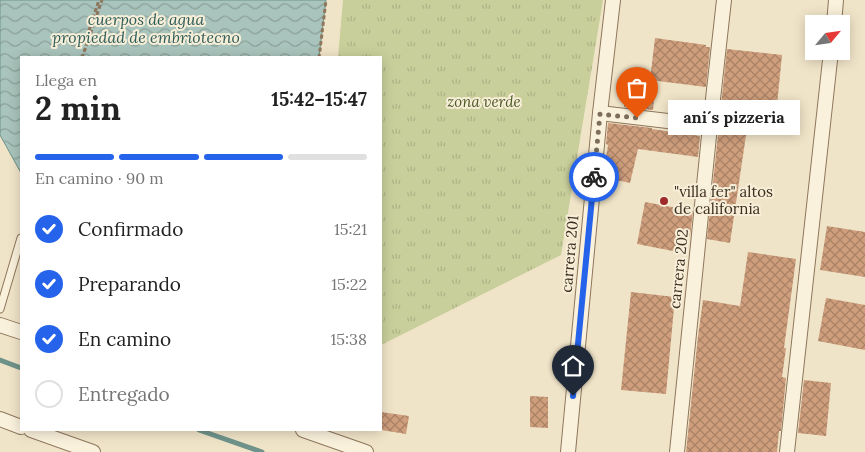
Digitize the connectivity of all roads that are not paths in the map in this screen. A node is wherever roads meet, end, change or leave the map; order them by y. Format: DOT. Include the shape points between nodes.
graph roads {
  1 [pos="613,0"];
  2 [pos="724,0"];
  3 [pos="836,0"];
  4 [pos="835,15"];
  5 [pos="829,60"];
  6 [pos="600,114"];
  7 [pos="710,126"];
  8 [pos="20,241"];
  9 [pos="0,309"];
  10 [pos="0,325"];
  11 [pos="20,332"];
  12 [pos="0,419"];
  13 [pos="20,427"];
  14 [pos="34,431"];
  15 [pos="306,431"];
  16 [pos="93,452"];
  17 [pos="366,452"];
  18 [pos="568,452"];
  19 [pos="678,452"];
  20 [pos="787,452"];
  1 -- 6 [label="street, carrera 201"];
  2 -- 7 [label="street, carrera 202"];
  3 -- 4 [label="street"];
  5 -- 20 [label="street"];
  6 -- 7 [label="street"];
  6 -- 18 [label="street, carrera 201"];
  7 -- 19 [label="street, carrera 202"];
  8 -- 9 [label="lane"];
  10 -- 11 [label="street"];
  12 -- 13 [label="street"];
  14 -- 16 [label="street"];
  15 -- 17 [label="street"];
}
